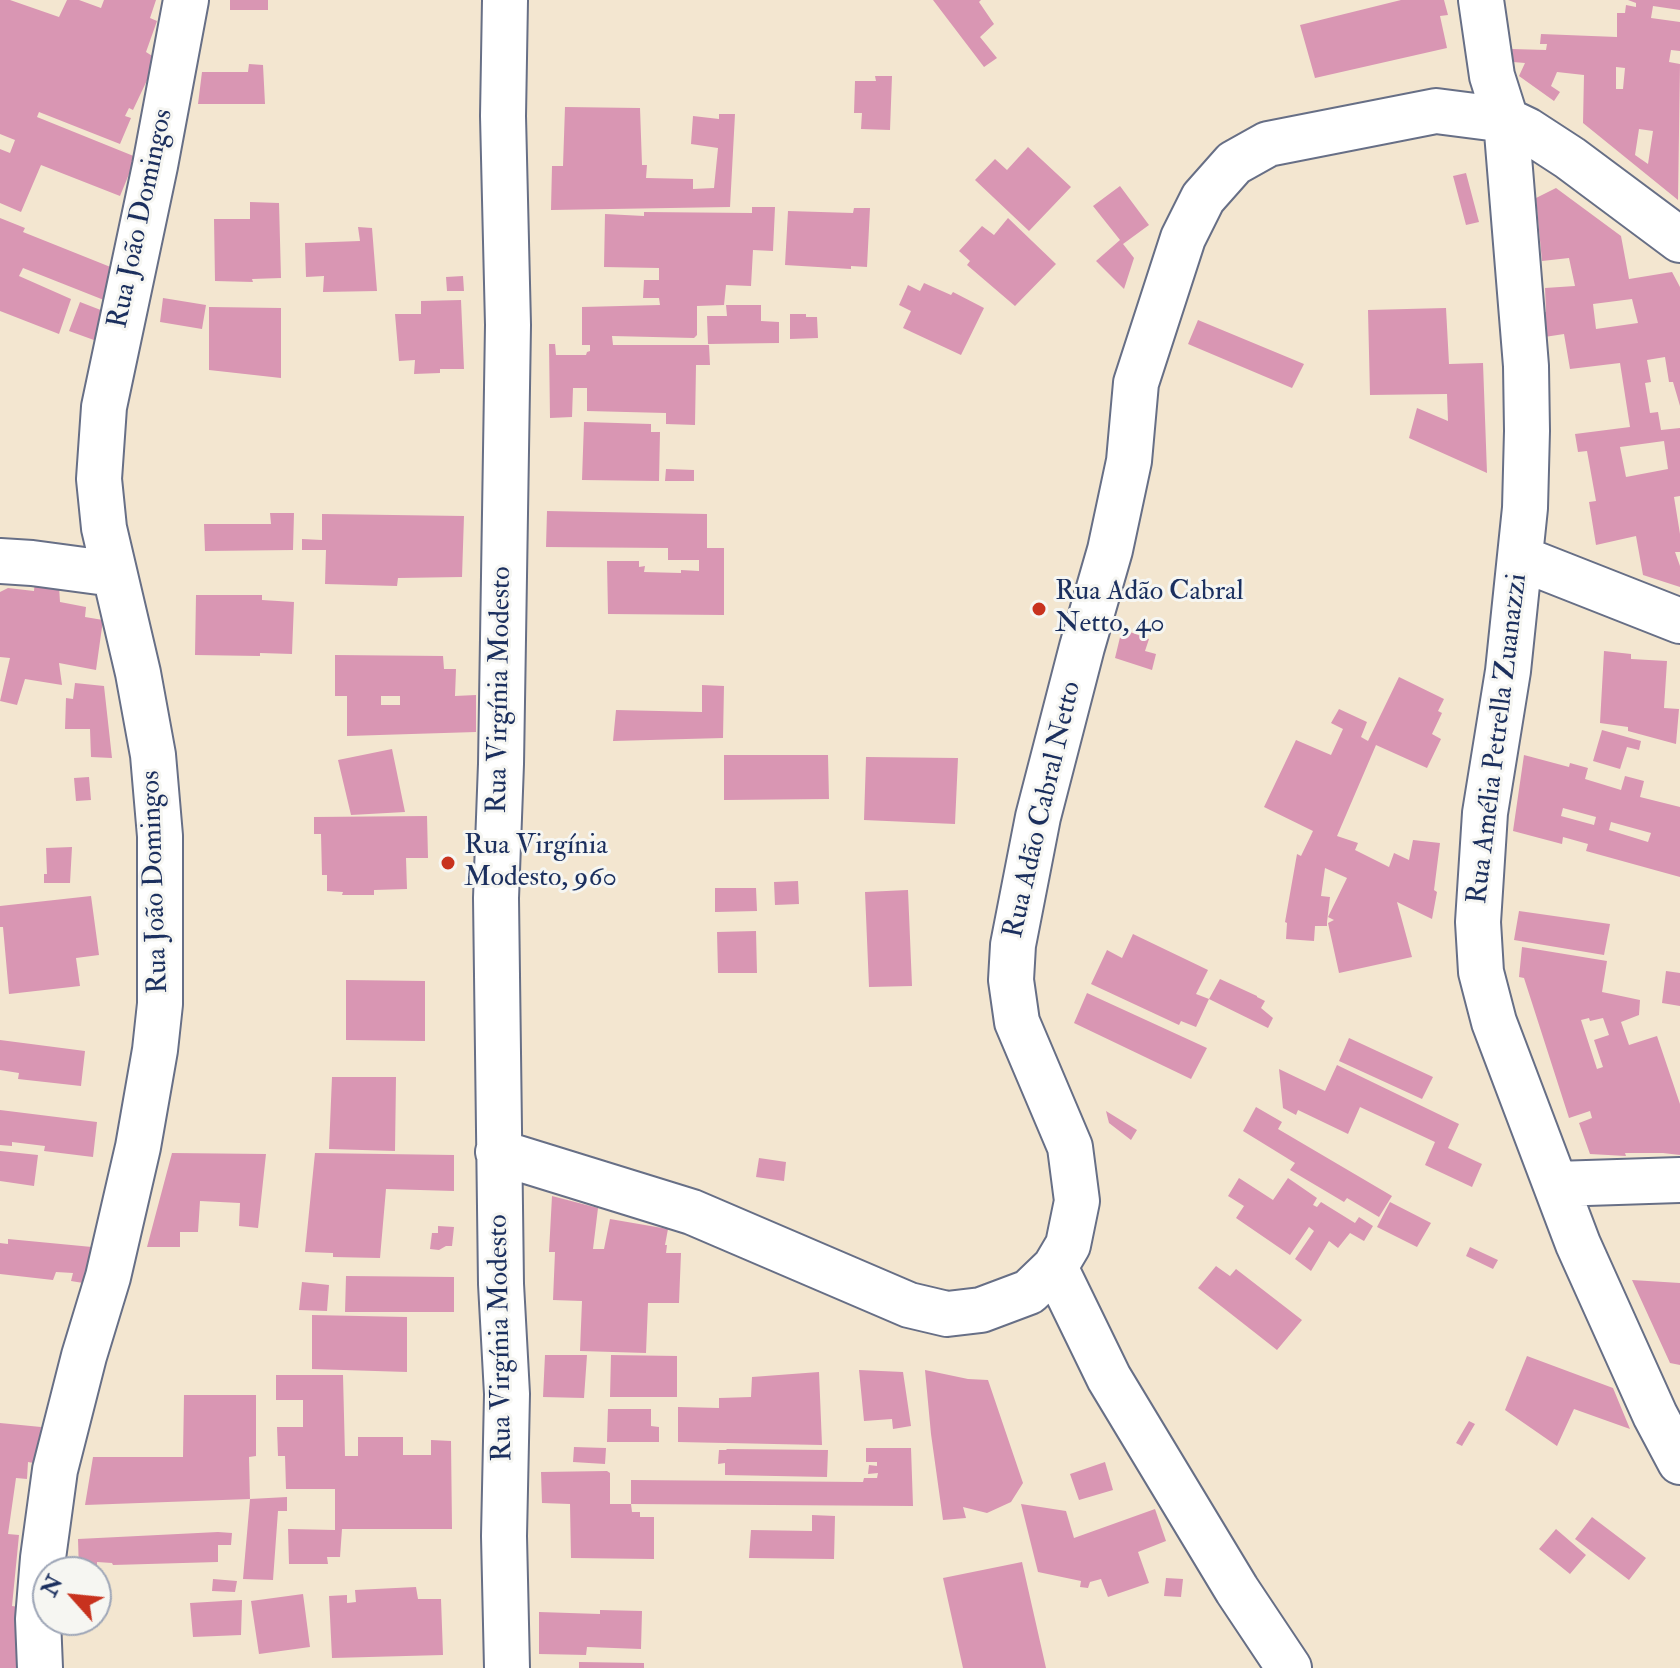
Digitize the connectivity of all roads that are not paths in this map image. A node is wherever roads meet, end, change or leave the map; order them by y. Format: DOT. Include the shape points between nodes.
graph roads {
  1 [pos="186,0"];
  2 [pos="505,0"];
  3 [pos="1481,0"];
  4 [pos="1506,120"];
  5 [pos="1680,240"];
  6 [pos="1520,558"];
  7 [pos="0,561"];
  8 [pos="114,574"];
  9 [pos="1680,621"];
  10 [pos="498,1152"];
  11 [pos="1680,1180"];
  12 [pos="1556,1184"];
  13 [pos="1055,1267"];
  14 [pos="1680,1462"];
  15 [pos="40,1668"];
  16 [pos="507,1668"];
  17 [pos="1289,1668"];
  1 -- 8 [label="street, Rua João Domingos" via="104,407 99,479"];
  2 -- 10 [label="street, Rua Virgínia Modesto" via="508,325 496,898"];
  3 -- 4 [label="street, Rua Amélia Petrella Zuanazzi" via="1492,76"];
  4 -- 5 [label="street, Rua Adão Cabral Netto" via="1570,158"];
  4 -- 6 [label="street, Rua Amélia Petrella Zuanazzi" via="1526,366"];
  4 -- 13 [label="street, Rua Adão Cabral Netto" via="1436,111 1268,144 1234,163 1203,198 1183,238 1136,383 1129,461 1110,550 1038,817 1013,945 1017,1022 1061,1123 1074,1171 1075,1222"];
  6 -- 9 [label="street"];
  6 -- 12 [label="street, Rua Amélia Petrella Zuanazzi" via="1485,813 1478,922 1481,972 1494,1022"];
  7 -- 8 [label="street"];
  8 -- 15 [label="street, Rua João Domingos" via="153,755 160,836 160,1004 138,1147 55,1470 38,1619"];
  10 -- 13 [label="street, Rua Adão Cabral Netto" via="692,1212 909,1305 947,1314 981,1310 1029,1292"];
  10 -- 16 [label="street, Rua Virgínia Modesto" via="507,1394"];
  11 -- 12 [label="street"];
  12 -- 14 [label="street, Rua Amélia Petrella Zuanazzi" via="1578,1244"];
  13 -- 17 [label="street" via="1109,1378"];
}
